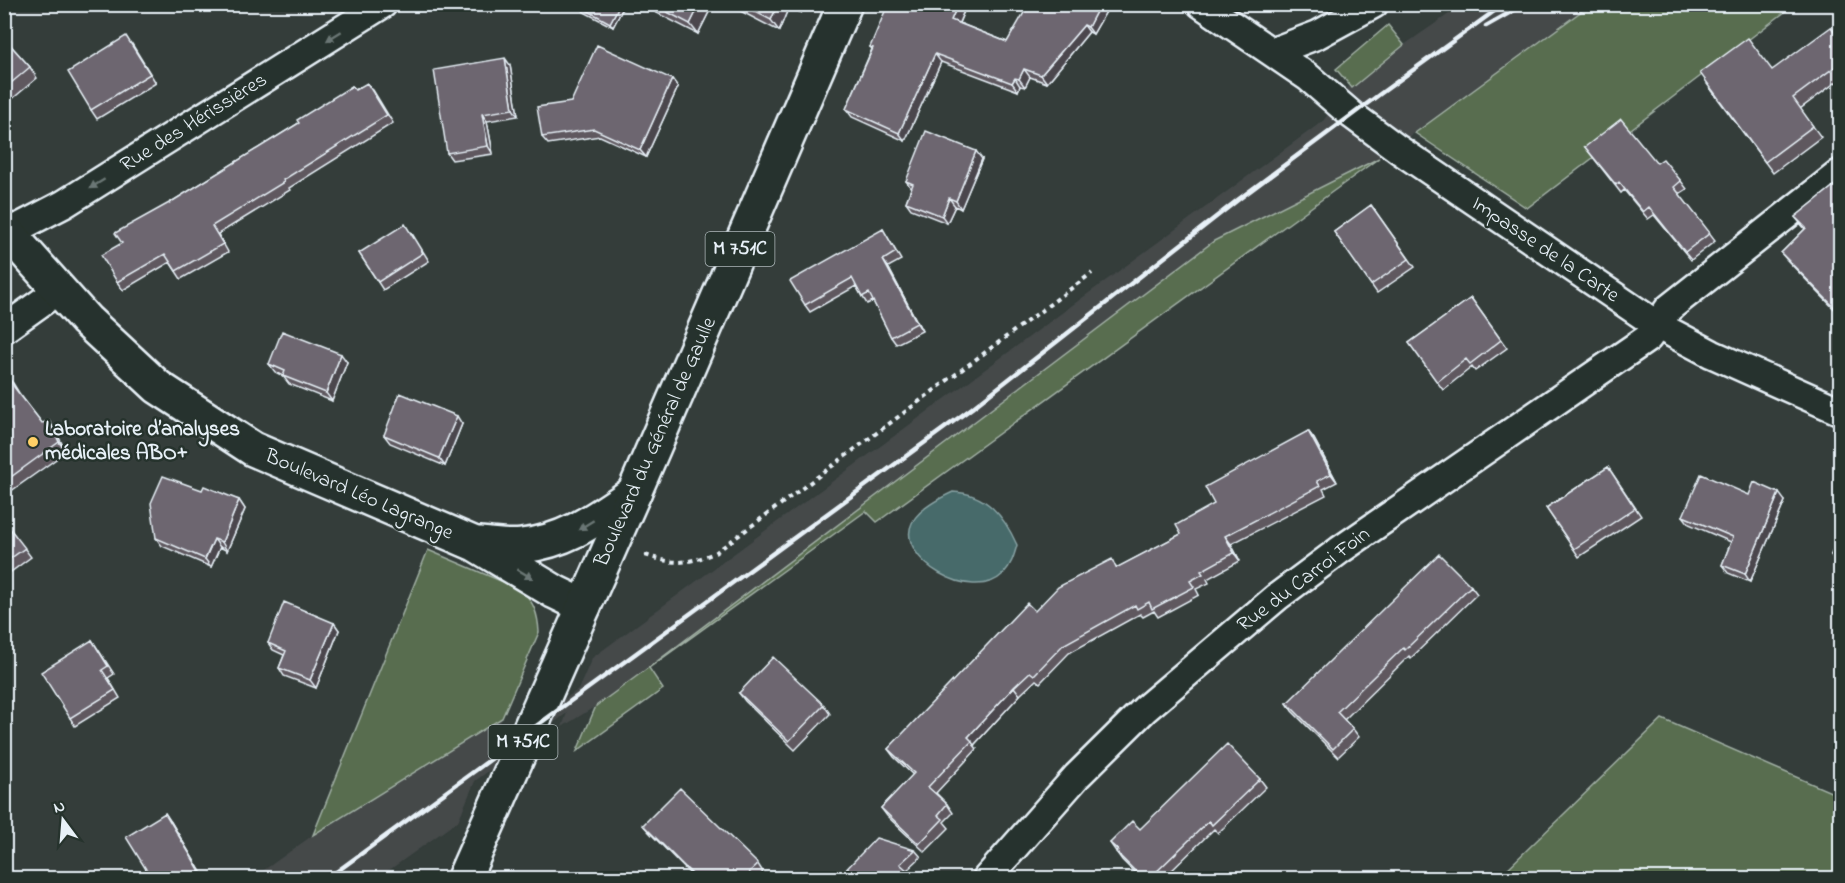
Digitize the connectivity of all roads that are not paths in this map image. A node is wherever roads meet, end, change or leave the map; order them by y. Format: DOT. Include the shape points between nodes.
graph roads {
  1 [pos="382,4"];
  2 [pos="845,4"];
  3 [pos="1201,4"];
  4 [pos="1374,4"];
  5 [pos="1272,52"];
  6 [pos="1840,172"];
  7 [pos="6,233"];
  8 [pos="60,289"];
  9 [pos="1657,325"];
  10 [pos="4,329"];
  11 [pos="1840,411"];
  12 [pos="634,493"];
  13 [pos="475,544"];
  14 [pos="584,606"];
  15 [pos="464,879"];
  16 [pos="987,879"];
  1 -- 7 [label="street, Rue des Hérissières, one-way" via="64,204"];
  2 -- 12 [label="main road, Boulevard du Général de Gaulle / M 751C"];
  3 -- 5 [label="street, Impasse de la Carte"];
  4 -- 5 [label="street" via="1317,35"];
  5 -- 9 [label="street, Impasse de la Carte" via="1398,149"];
  6 -- 9 [label="street, Rue du Carroi Foin" via="1668,308"];
  7 -- 8 [label="main road, Boulevard Léo Lagrange"];
  8 -- 10 [label="street"];
  8 -- 13 [label="main road, Boulevard Léo Lagrange" via="86,320 158,387 253,449"];
  9 -- 11 [label="street, Impasse de la Carte"];
  9 -- 16 [label="street, Rue du Carroi Foin" via="1648,338 1277,597 1145,709 1077,776"];
  12 -- 13 [label="main road, Boulevard Léo Lagrange, one-way" via="576,531 549,541 519,547"];
  12 -- 14 [label="main road, Boulevard du Général de Gaulle / M 751C"];
  13 -- 14 [label="main road, Boulevard Léo Lagrange, one-way"];
  14 -- 15 [label="main road, Boulevard du Général de Gaulle / M 751C"];
}
